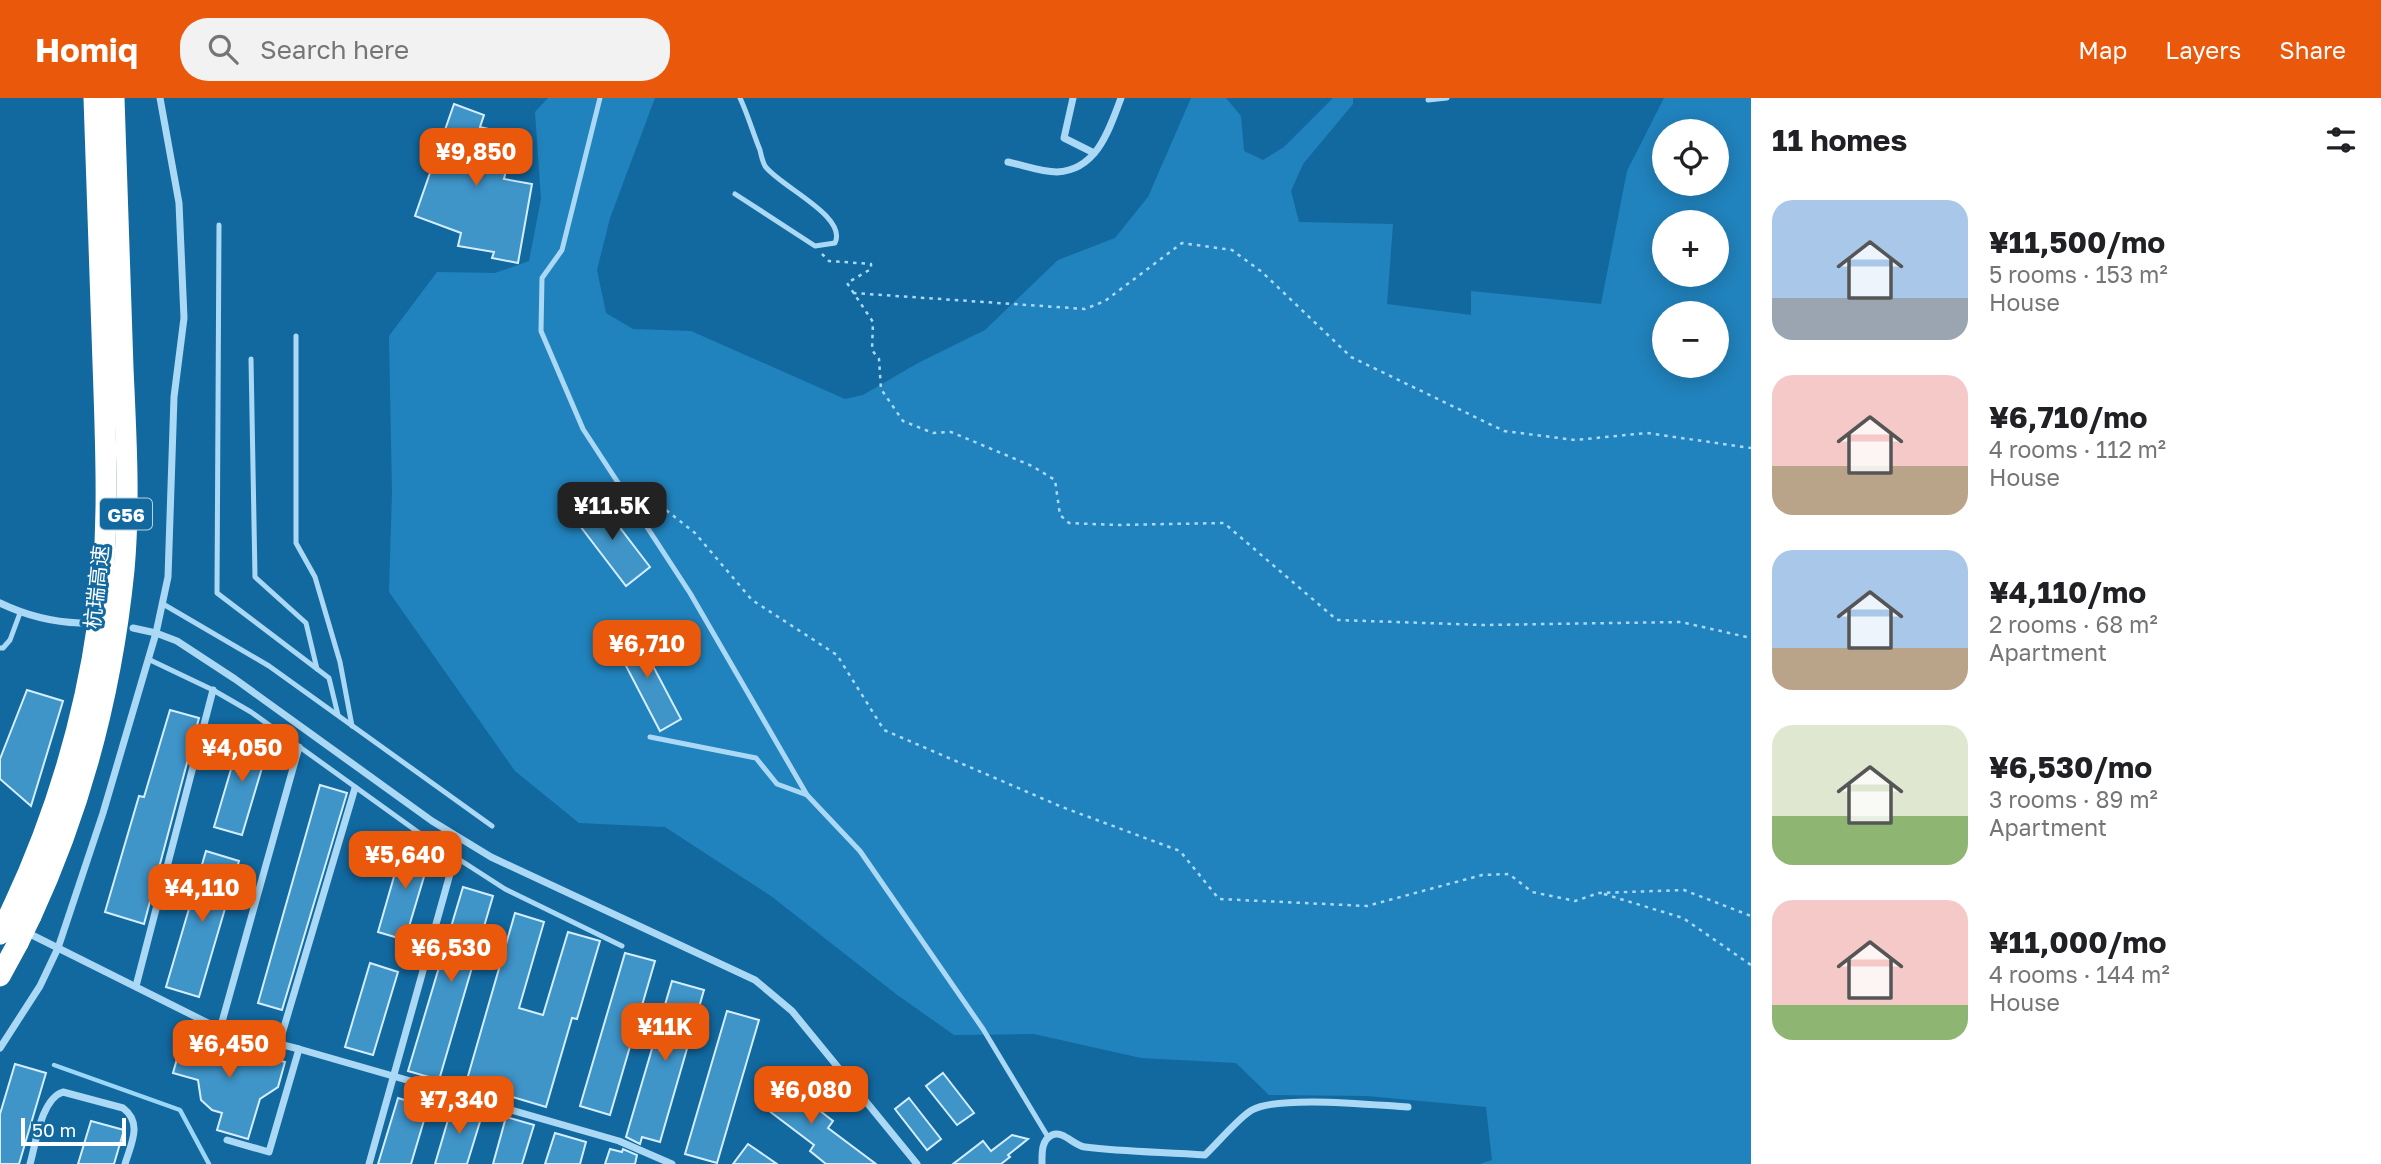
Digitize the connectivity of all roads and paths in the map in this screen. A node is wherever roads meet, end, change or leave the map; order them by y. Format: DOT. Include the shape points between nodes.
graph roads {
  1 [pos="94,98"];
  2 [pos="114,98"];
  3 [pos="160,98"];
  4 [pos="600,98"];
  5 [pos="740,98"];
  6 [pos="1073,98"];
  7 [pos="1121,98"];
  8 [pos="1447,98"];
  9 [pos="1428,100"];
  10 [pos="1094,153"];
  11 [pos="1008,162"];
  12 [pos="735,194"];
  13 [pos="219,225"];
  14 [pos="815,246"];
  15 [pos="853,293"];
  16 [pos="296,336"];
  17 [pos="251,359"];
  18 [pos="1751,448"];
  19 [pos="620,486"];
  20 [pos="0,603"];
  21 [pos="163,604"];
  22 [pos="20,613"];
  23 [pos="80,623"];
  24 [pos="133,628"];
  25 [pos="156,633"];
  26 [pos="1751,638"];
  27 [pos="0,648"];
  28 [pos="148,659"];
  29 [pos="317,668"];
  30 [pos="213,690"];
  31 [pos="338,715"];
  32 [pos="352,726"];
  33 [pos="650,737"];
  34 [pos="299,747"];
  35 [pos="355,788"];
  36 [pos="807,795"];
  37 [pos="492,826"];
  38 [pos="454,856"];
  39 [pos="1599,893"];
  40 [pos="1751,916"];
  41 [pos="12,925"];
  42 [pos="622,946"];
  43 [pos="58,948"];
  44 [pos="1751,965"];
  45 [pos="0,976"];
  46 [pos="136,986"];
  47 [pos="220,1029"];
  48 [pos="279,1044"];
  49 [pos="0,1048"];
  50 [pos="299,1049"];
  51 [pos="392,1077"];
  52 [pos="1408,1107"];
  53 [pos="1048,1137"];
  54 [pos="227,1140"];
  55 [pos="30,1164"];
  56 [pos="125,1164"];
  57 [pos="369,1164"];
  58 [pos="672,1164"];
  59 [pos="917,1164"];
  60 [pos="1042,1164"];
  1 -- 41 [label="highway, 杭瑞高速 / G56" via="106,445 104,565 77,731"];
  2 -- 41 [label="highway, 杭瑞高速 / G56" via="127,506 118,625 96,736 63,840"];
  3 -- 21 [label="street" via="179,204 184,318 174,397 168,577"];
  4 -- 19 [label="lane" via="562,250 542,278 541,331 583,429"];
  5 -- 14 [label="lane" via="765,166 827,215 836,228 835,243"];
  6 -- 10 [label="street" via="1064,138"];
  7 -- 10 [label="street" via="1105,139"];
  8 -- 9 [label="lane"];
  10 -- 11 [label="street" via="1081,167 1056,172"];
  12 -- 14 [label="lane"];
  13 -- 29 [label="lane" via="217,593"];
  14 -- 15 [label="path" via="829,261 871,264 871,269 847,283"];
  15 -- 18 [label="path" via="1085,309 1105,301 1182,243 1232,250 1262,272 1351,357 1504,430 1575,440 1647,433"];
  15 -- 26 [label="path" via="873,322 872,350 879,359 881,389 903,421 933,433 951,432 1055,480 1060,515 1069,523 1224,523 1338,620 1483,625 1681,622"];
  16 -- 32 [label="lane" via="296,544 315,577 340,662"];
  17 -- 29 [label="lane" via="254,577 306,623"];
  19 -- 36 [label="lane" via="690,593"];
  19 -- 39 [label="path" via="637,487 695,533 752,600 837,656 884,730 1062,807 1180,851 1219,899 1367,906 1482,875 1509,874 1542,895 1575,901"];
  20 -- 22 [label="street"];
  21 -- 25 [label="street"];
  21 -- 31 [label="lane" via="269,666"];
  22 -- 23 [label="street"];
  22 -- 27 [label="lane" via="10,640"];
  24 -- 25 [label="street"];
  25 -- 28 [label="street"];
  25 -- 59 [label="street" via="236,678 432,821 491,857 755,980 792,1011"];
  28 -- 30 [label="lane"];
  28 -- 43 [label="street"];
  29 -- 31 [label="lane" via="329,678"];
  30 -- 34 [label="lane"];
  30 -- 46 [label="street"];
  31 -- 32 [label="lane"];
  32 -- 37 [label="lane"];
  33 -- 36 [label="lane" via="756,758 777,784"];
  34 -- 35 [label="lane"];
  34 -- 47 [label="street"];
  35 -- 38 [label="lane"];
  35 -- 48 [label="street"];
  36 -- 53 [label="lane" via="860,851 983,1029"];
  38 -- 42 [label="lane" via="505,889"];
  38 -- 51 [label="street"];
  39 -- 40 [label="path" via="1684,890"];
  39 -- 44 [label="path" via="1683,918"];
  41 -- 43 [label="street"];
  41 -- 45 [label="highway, 杭瑞高速 / G56"];
  43 -- 46 [label="street"];
  43 -- 49 [label="street"];
  46 -- 47 [label="street"];
  47 -- 48 [label="street"];
  48 -- 50 [label="street"];
  50 -- 51 [label="street"];
  50 -- 54 [label="street" via="269,1152"];
  51 -- 57 [label="street"];
  51 -- 58 [label="street" via="619,1141"];
  52 -- 53 [label="street" via="1300,1102 1261,1106 1249,1111 1205,1155 1081,1147 1063,1135"];
  53 -- 60 [label="street"];
  55 -- 56 [label="street" via="47,1106 55,1094 63,1092 130,1113 135,1130"];
}
